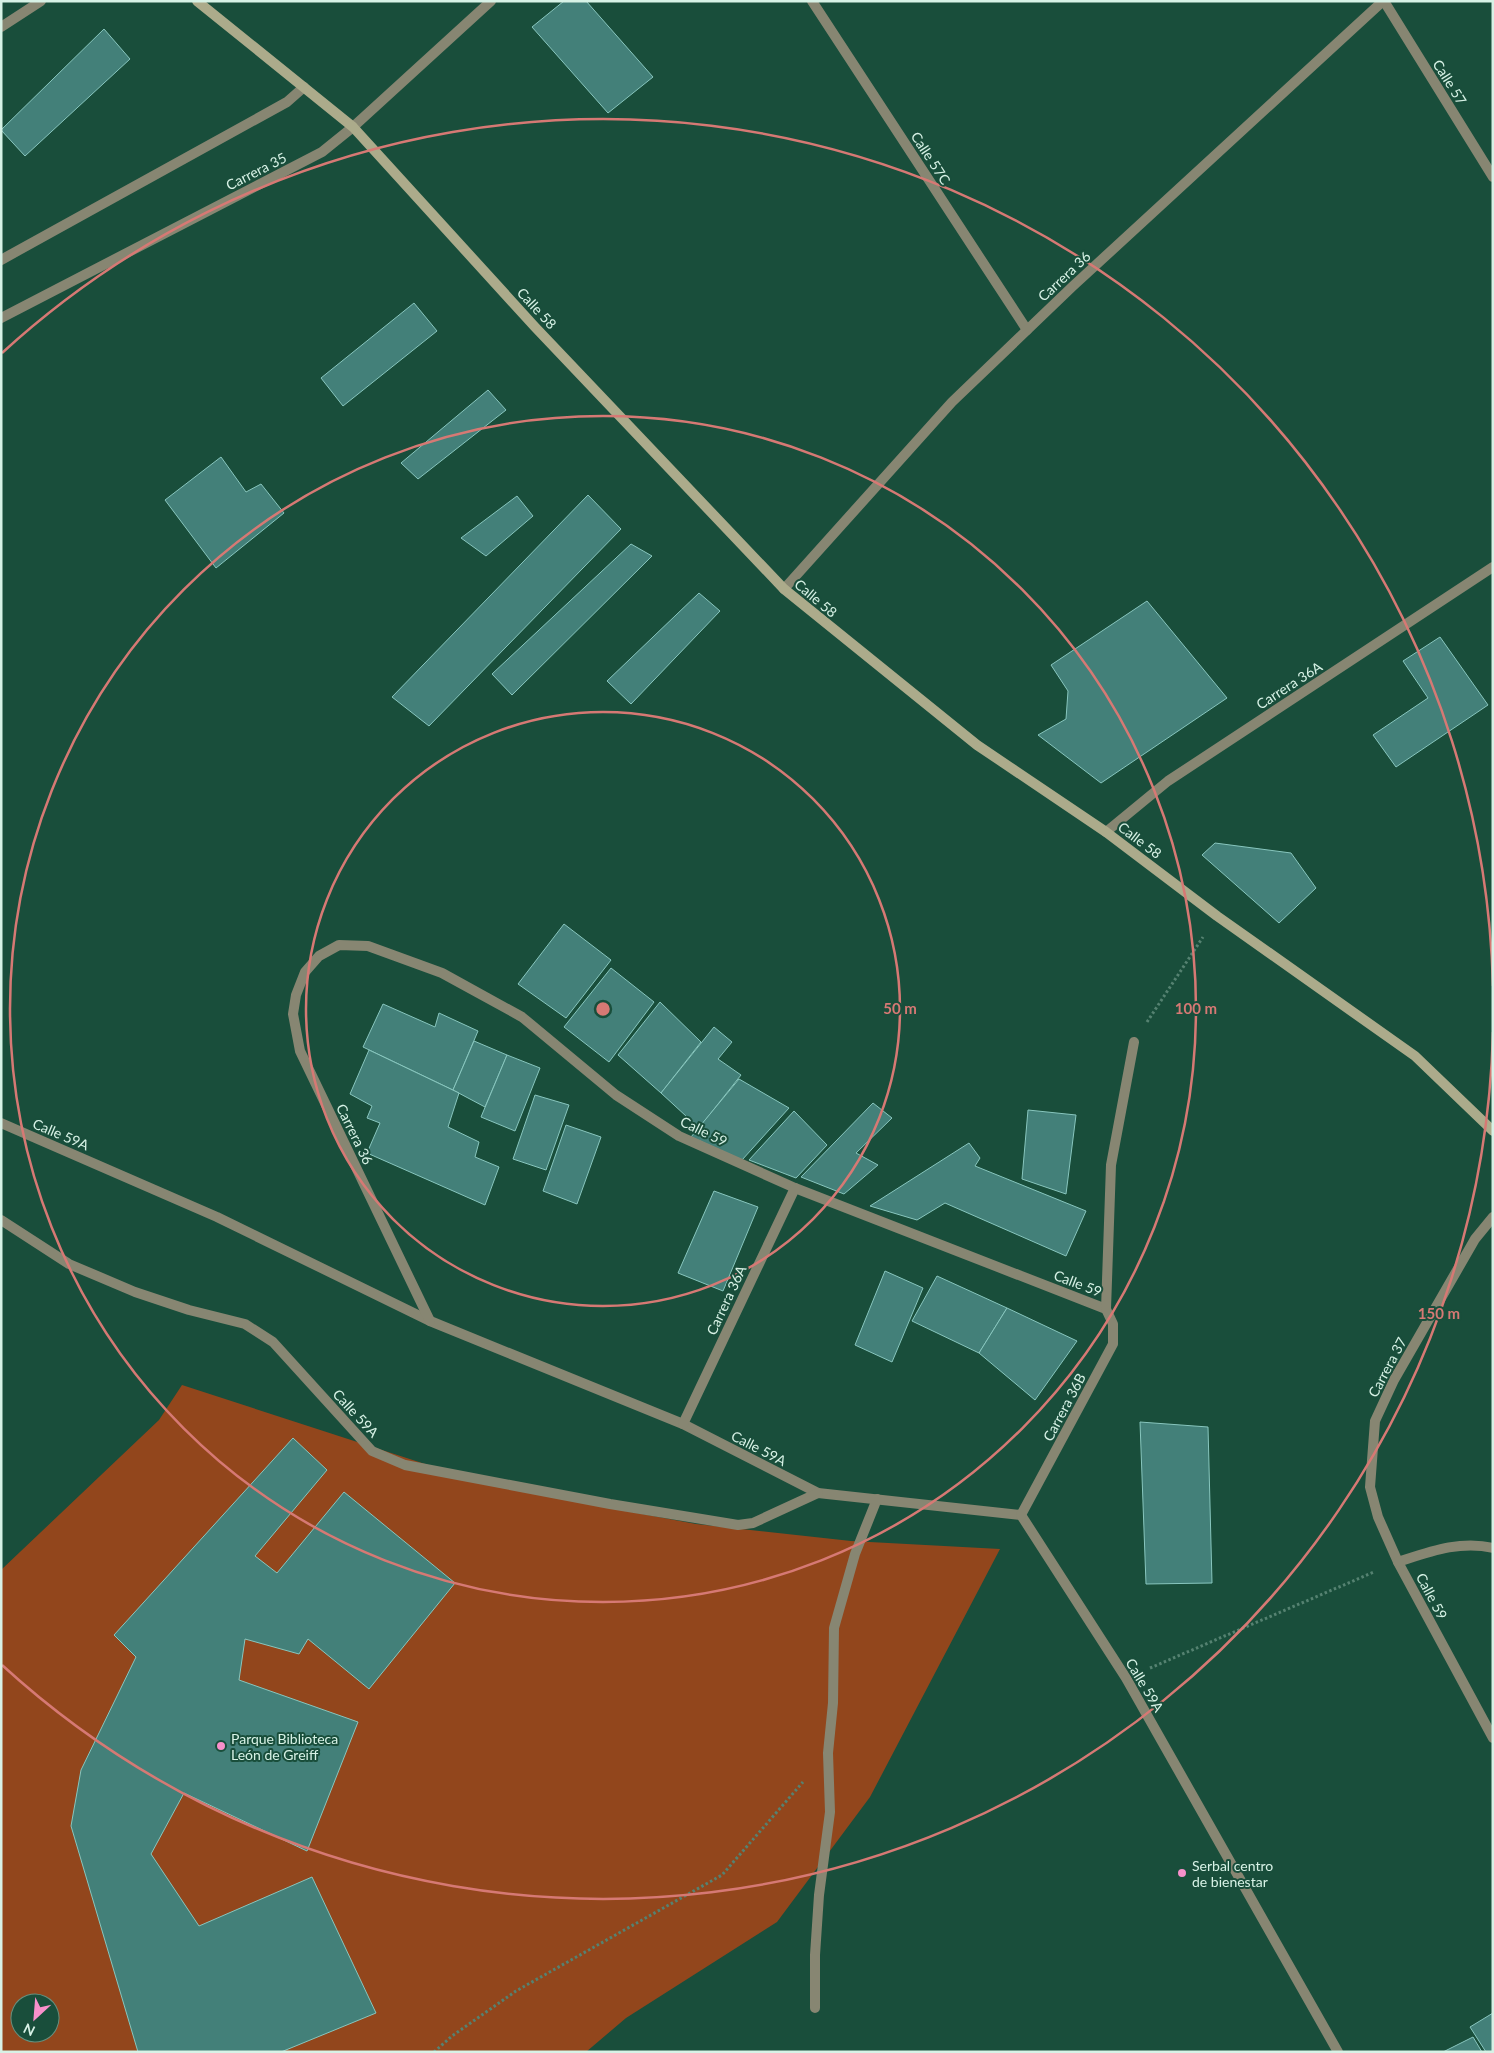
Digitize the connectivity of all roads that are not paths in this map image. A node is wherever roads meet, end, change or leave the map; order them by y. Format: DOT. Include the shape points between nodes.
graph roads {
  1 [pos="41,1"];
  2 [pos="197,1"];
  3 [pos="491,1"];
  4 [pos="812,1"];
  5 [pos="1383,1"];
  6 [pos="1,27"];
  7 [pos="304,87"];
  8 [pos="353,127"];
  9 [pos="1493,177"];
  10 [pos="1,260"];
  11 [pos="1,318"];
  12 [pos="1027,330"];
  13 [pos="1493,567"];
  14 [pos="784,589"];
  15 [pos="1106,832"];
  16 [pos="319,956"];
  17 [pos="1134,1042"];
  18 [pos="1,1123"];
  19 [pos="1493,1131"];
  20 [pos="795,1188"];
  21 [pos="1493,1217"];
  22 [pos="1,1220"];
  23 [pos="1106,1309"];
  24 [pos="430,1321"];
  25 [pos="683,1424"];
  26 [pos="1371,1459"];
  27 [pos="818,1493"];
  28 [pos="877,1499"];
  29 [pos="1021,1515"];
  30 [pos="1493,1548"];
  31 [pos="1398,1562"];
  32 [pos="1493,1738"];
  33 [pos="815,2008"];
  34 [pos="1338,2052"];
  1 -- 6 [label="street"];
  2 -- 7 [label="street, Calle 58"];
  3 -- 8 [label="street, Carrera 35"];
  4 -- 12 [label="street, Calle 57C"];
  5 -- 9 [label="street, Calle 57"];
  5 -- 12 [label="street, Carrera 36"];
  7 -- 8 [label="street, Calle 58"];
  7 -- 10 [label="street" via="288,102"];
  8 -- 11 [label="street, Carrera 35" via="322,152"];
  8 -- 14 [label="street, Calle 58" via="541,334"];
  12 -- 14 [label="street, Carrera 36" via="952,402"];
  13 -- 15 [label="street, Carrera 36A" via="1168,781"];
  14 -- 15 [label="street, Calle 58" via="977,745"];
  15 -- 19 [label="street, Calle 58" via="1217,916 1415,1056"];
  16 -- 20 [label="street, Calle 59" via="340,944 368,946 442,973 522,1017 616,1095 679,1136"];
  16 -- 24 [label="street, Carrera 36" via="305,972 296,995 293,1014 300,1051"];
  17 -- 23 [label="street" via="1111,1164"];
  18 -- 24 [label="street, Calle 59A" via="217,1217"];
  20 -- 23 [label="street, Calle 59"];
  20 -- 25 [label="street, Carrera 36A"];
  21 -- 26 [label="street, Carrera 37" via="1474,1239 1394,1380 1375,1421"];
  22 -- 27 [label="street, Calle 59A" via="69,1264 144,1295 245,1324 273,1342 372,1451 405,1465 738,1525 753,1523"];
  23 -- 29 [label="street, Carrera 36B" via="1114,1324 1113,1344"];
  24 -- 25 [label="street, Calle 59A"];
  25 -- 27 [label="street, Calle 59A"];
  26 -- 31 [label="street, Calle 59" via="1370,1487"];
  27 -- 28 [label="street, Calle 59A"];
  28 -- 29 [label="street, Calle 59A"];
  28 -- 33 [label="street" via="855,1554 834,1628 833,1703 828,1753 830,1812 819,1895"];
  29 -- 34 [label="street, Calle 59A" via="1126,1678"];
  30 -- 31 [label="street" via="1479,1545 1445,1547"];
  31 -- 32 [label="street, Calle 59"];
}
